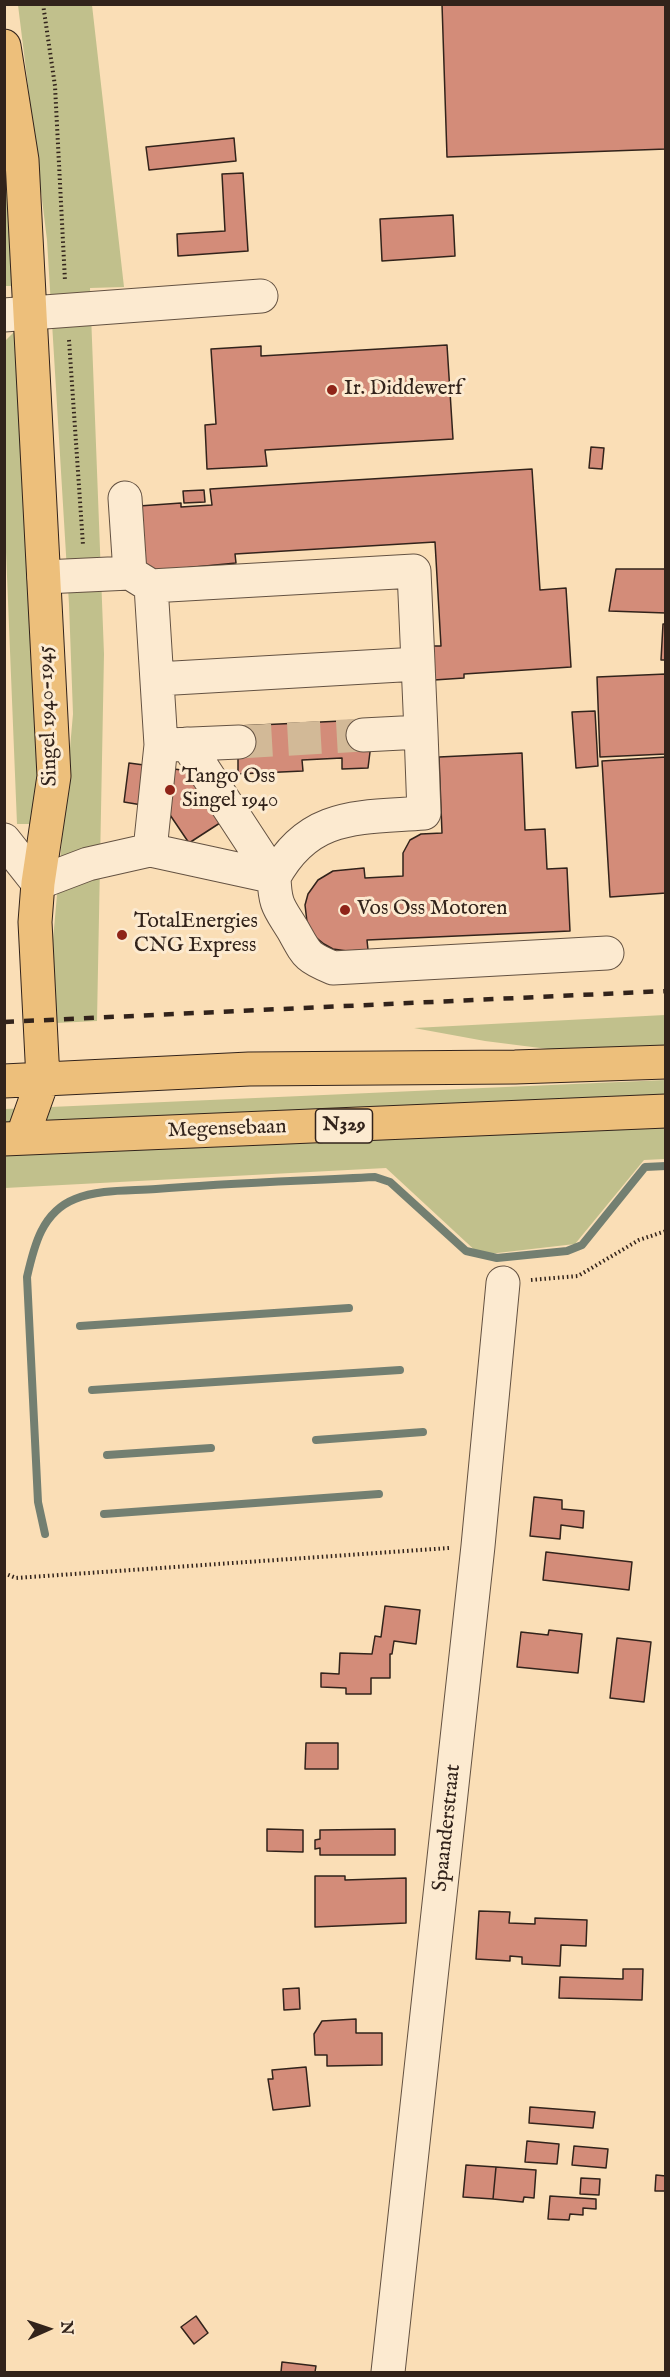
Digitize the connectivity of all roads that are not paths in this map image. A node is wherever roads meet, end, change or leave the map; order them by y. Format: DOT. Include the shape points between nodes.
graph roads {
  1 [pos="4,46"];
  2 [pos="261,296"];
  3 [pos="17,313"];
  4 [pos="125,498"];
  5 [pos="44,577"];
  6 [pos="140,580"];
  7 [pos="418,664"];
  8 [pos="157,679"];
  9 [pos="422,732"];
  10 [pos="363,735"];
  11 [pos="239,742"];
  12 [pos="174,745"];
  13 [pos="4,840"];
  14 [pos="150,850"];
  15 [pos="274,877"];
  16 [pos="38,883"];
  17 [pos="607,953"];
  18 [pos="666,1062"];
  19 [pos="5,1072"];
  20 [pos="43,1079"];
  21 [pos="666,1111"];
  22 [pos="13,1138"];
  23 [pos="503,1283"];
  24 [pos="388,2373"];
  1 -- 3 [label="main road, Singel 1940-1945" via="22,160"];
  2 -- 3 [label="street"];
  3 -- 5 [label="main road, Singel 1940-1945"];
  4 -- 6 [label="street"];
  5 -- 6 [label="street"];
  5 -- 16 [label="main road, Singel 1940-1945" via="54,776"];
  6 -- 7 [label="street" via="414,571"];
  6 -- 8 [label="street"];
  7 -- 8 [label="street"];
  7 -- 9 [label="street"];
  8 -- 12 [label="street"];
  9 -- 10 [label="street"];
  9 -- 15 [label="street" via="424,813 345,820 322,828 284,859"];
  11 -- 12 [label="street"];
  12 -- 14 [label="street"];
  12 -- 15 [label="street"];
  13 -- 16 [label="street"];
  14 -- 15 [label="street"];
  14 -- 16 [label="street" via="88,864"];
  15 -- 17 [label="street" via="274,899 301,948 333,968"];
  16 -- 20 [label="main road, Singel 1940-1945" via="35,922"];
  18 -- 20 [label="main road" via="249,1069"];
  19 -- 20 [label="main road"];
  19 -- 22 [label="main road"];
  20 -- 22 [label="main road, Singel 1940-1945"];
  21 -- 22 [label="main road, Megensebaan / N329"];
  23 -- 24 [label="street, Spaanderstraat"];
}
